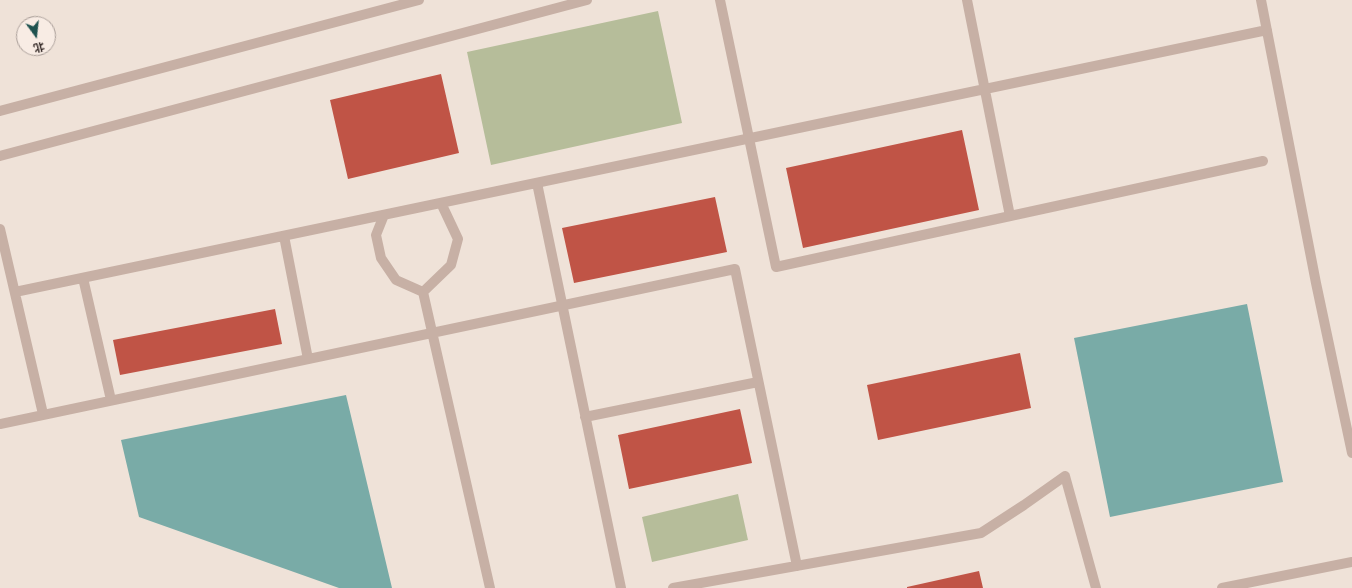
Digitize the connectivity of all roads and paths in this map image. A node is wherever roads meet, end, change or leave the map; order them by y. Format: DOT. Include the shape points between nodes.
graph roads {
  1 [pos="419,0"];
  2 [pos="587,0"];
  3 [pos="720,0"];
  4 [pos="967,0"];
  5 [pos="1262,0"];
  6 [pos="1268,30"];
  7 [pos="985,90"];
  8 [pos="0,112"];
  9 [pos="750,139"];
  10 [pos="0,156"];
  11 [pos="1263,161"];
  12 [pos="537,183"];
  13 [pos="441,203"];
  14 [pos="384,215"];
  15 [pos="1010,216"];
  16 [pos="0,229"];
  17 [pos="284,236"];
  18 [pos="83,278"];
  19 [pos="16,292"];
  20 [pos="424,292"];
  21 [pos="562,305"];
  22 [pos="433,333"];
  23 [pos="308,359"];
  24 [pos="758,382"];
  25 [pos="110,400"];
  26 [pos="43,414"];
  27 [pos="585,417"];
  28 [pos="0,424"];
  29 [pos="1352,453"];
  30 [pos="1352,562"];
  31 [pos="797,566"];
  32 [pos="490,588"];
  33 [pos="621,588"];
  34 [pos="673,588"];
  35 [pos="1096,588"];
  36 [pos="1222,588"];
  1 -- 8 [label="lane"];
  2 -- 10 [label="lane"];
  3 -- 9 [label="lane"];
  4 -- 7 [label="lane"];
  5 -- 6 [label="lane"];
  6 -- 7 [label="lane"];
  6 -- 29 [label="lane" via="1316,283"];
  7 -- 9 [label="lane"];
  7 -- 15 [label="lane"];
  9 -- 12 [label="lane"];
  9 -- 15 [label="lane" via="776,267"];
  11 -- 15 [label="lane"];
  12 -- 13 [label="lane"];
  12 -- 21 [label="lane"];
  13 -- 14 [label="lane"];
  13 -- 20 [label="lane" via="458,239 451,265"];
  14 -- 17 [label="lane"];
  14 -- 20 [label="lane" via="376,235 381,258 396,280"];
  16 -- 19 [label="lane"];
  17 -- 18 [label="lane"];
  17 -- 23 [label="lane"];
  18 -- 19 [label="lane"];
  18 -- 25 [label="lane"];
  19 -- 26 [label="lane"];
  20 -- 22 [label="lane"];
  21 -- 22 [label="lane"];
  21 -- 24 [label="lane" via="735,269"];
  21 -- 27 [label="lane"];
  22 -- 23 [label="lane"];
  22 -- 32 [label="lane"];
  23 -- 25 [label="lane"];
  24 -- 27 [label="lane"];
  24 -- 31 [label="lane"];
  25 -- 26 [label="lane"];
  26 -- 28 [label="lane"];
  27 -- 33 [label="lane"];
  30 -- 36 [label="lane"];
  31 -- 34 [label="lane"];
  31 -- 35 [label="lane" via="981,533 1065,476"];
}
